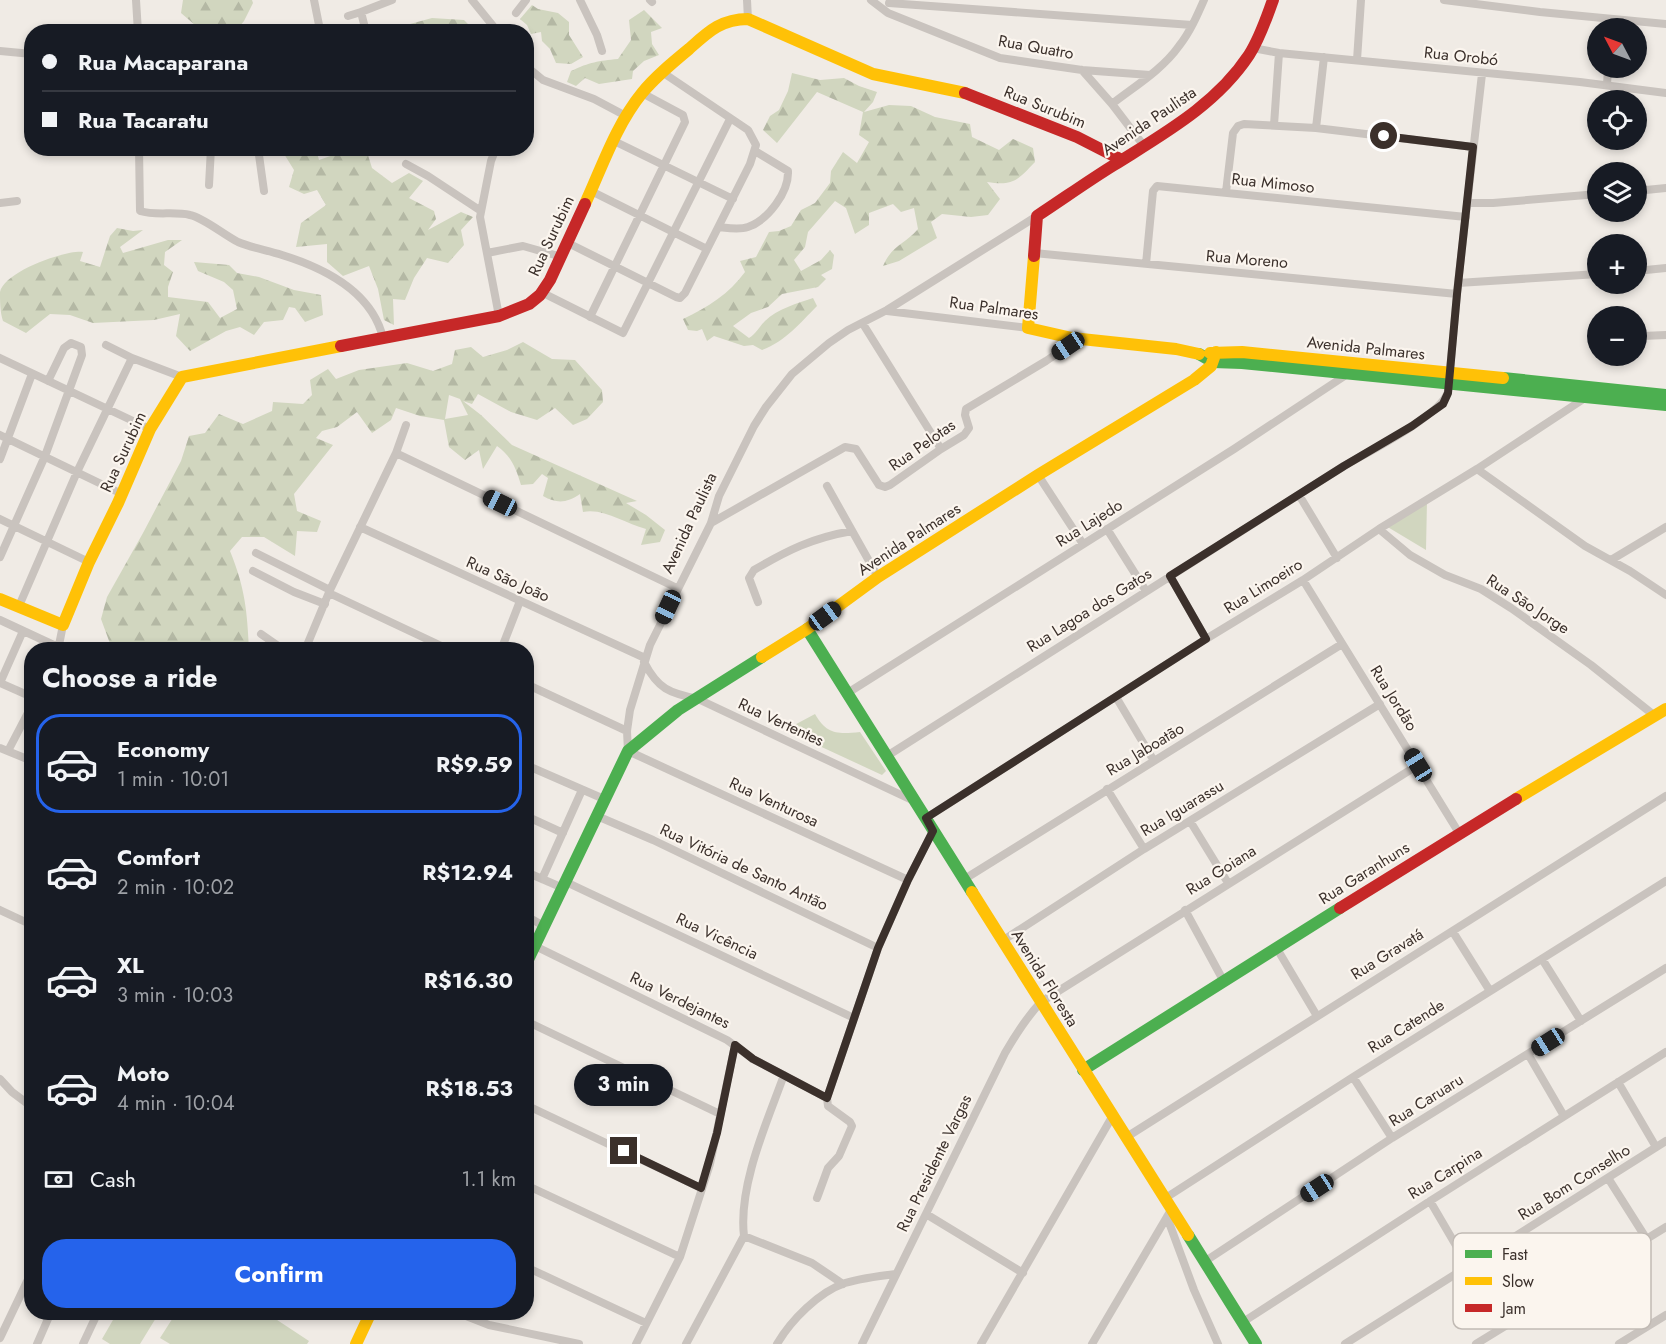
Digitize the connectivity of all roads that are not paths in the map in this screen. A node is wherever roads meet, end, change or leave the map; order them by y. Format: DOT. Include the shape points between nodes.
graph roads {
  1 [pos="136,0"];
  2 [pos="314,0"];
  3 [pos="392,0"];
  4 [pos="472,0"];
  5 [pos="526,0"];
  6 [pos="580,0"];
  7 [pos="747,0"];
  8 [pos="871,0"];
  9 [pos="1204,0"];
  10 [pos="1273,0"];
  11 [pos="1361,0"];
  12 [pos="1444,0"];
  13 [pos="890,1"];
  14 [pos="361,12"];
  15 [pos="516,13"];
  16 [pos="888,13"];
  17 [pos="348,16"];
  18 [pos="748,19"];
  19 [pos="1587,20"];
  20 [pos="138,24"];
  21 [pos="319,24"];
  22 [pos="364,24"];
  23 [pos="492,24"];
  24 [pos="1647,24"];
  25 [pos="1666,24"];
  26 [pos="1192,25"];
  27 [pos="1253,48"];
  28 [pos="0,51"];
  29 [pos="602,51"];
  30 [pos="1279,52"];
  31 [pos="24,54"];
  32 [pos="1324,57"];
  33 [pos="1357,60"];
  34 [pos="1082,70"];
  35 [pos="662,72"];
  36 [pos="534,73"];
  37 [pos="1482,74"];
  38 [pos="1150,75"];
  39 [pos="1607,78"];
  40 [pos="1606,85"];
  41 [pos="642,93"];
  42 [pos="1666,93"];
  43 [pos="1112,104"];
  44 [pos="626,116"];
  45 [pos="730,118"];
  46 [pos="1274,125"];
  47 [pos="1316,128"];
  48 [pos="614,141"];
  49 [pos="1144,146"];
  50 [pos="1473,147"];
  51 [pos="755,151"];
  52 [pos="139,156"];
  53 [pos="211,156"];
  54 [pos="259,156"];
  55 [pos="492,156"];
  56 [pos="1122,160"];
  57 [pos="406,164"];
  58 [pos="665,165"];
  59 [pos="698,182"];
  60 [pos="209,185"];
  61 [pos="1666,188"];
  62 [pos="1647,190"];
  63 [pos="264,191"];
  64 [pos="591,191"];
  65 [pos="1226,192"];
  66 [pos="1587,195"];
  67 [pos="733,199"];
  68 [pos="17,201"];
  69 [pos="1467,203"];
  70 [pos="0,204"];
  71 [pos="481,211"];
  72 [pos="639,216"];
  73 [pos="1037,216"];
  74 [pos="1466,216"];
  75 [pos="719,227"];
  76 [pos="673,232"];
  77 [pos="568,243"];
  78 [pos="706,249"];
  79 [pos="487,253"];
  80 [pos="1034,253"];
  81 [pos="562,257"];
  82 [pos="1146,264"];
  83 [pos="615,265"];
  84 [pos="1666,268"];
  85 [pos="1647,270"];
  86 [pos="1587,275"];
  87 [pos="648,282"];
  88 [pos="1458,283"];
  89 [pos="543,292"];
  90 [pos="1457,294"];
  91 [pos="887,310"];
  92 [pos="499,316"];
  93 [pos="590,317"];
  94 [pos="863,324"];
  95 [pos="1028,328"];
  96 [pos="1666,335"];
  97 [pos="1647,336"];
  98 [pos="383,338"];
  99 [pos="1072,338"];
  100 [pos="106,345"];
  101 [pos="1211,357"];
  102 [pos="0,358"];
  103 [pos="132,358"];
  104 [pos="32,374"];
  105 [pos="1346,375"];
  106 [pos="182,377"];
  107 [pos="1450,379"];
  108 [pos="48,381"];
  109 [pos="69,393"];
  110 [pos="1666,395"];
  111 [pos="1585,398"];
  112 [pos="1666,405"];
  113 [pos="106,410"];
  114 [pos="406,425"];
  115 [pos="150,429"];
  116 [pos="0,435"];
  117 [pos="9,439"];
  118 [pos="941,449"];
  119 [pos="396,453"];
  120 [pos="45,456"];
  121 [pos="0,459"];
  122 [pos="1477,469"];
  123 [pos="77,472"];
  124 [pos="1038,475"];
  125 [pos="827,486"];
  126 [pos="122,494"];
  127 [pos="1299,495"];
  128 [pos="0,519"];
  129 [pos="711,523"];
  130 [pos="13,525"];
  131 [pos="360,527"];
  132 [pos="1666,527"];
  133 [pos="1107,529"];
  134 [pos="1379,529"];
  135 [pos="852,531"];
  136 [pos="48,542"];
  137 [pos="1083,544"];
  138 [pos="256,553"];
  139 [pos="0,557"];
  140 [pos="1337,558"];
  141 [pos="1611,560"];
  142 [pos="89,562"];
  143 [pos="253,571"];
  144 [pos="1170,576"];
  145 [pos="878,577"];
  146 [pos="1304,580"];
  147 [pos="677,588"];
  148 [pos="1146,591"];
  149 [pos="329,592"];
  150 [pos="1666,595"];
  151 [pos="0,599"];
  152 [pos="520,601"];
  153 [pos="758,602"];
  154 [pos="325,604"];
  155 [pos="19,606"];
  156 [pos="0,620"];
  157 [pos="63,625"];
  158 [pos="807,629"];
  159 [pos="23,631"];
  160 [pos="261,634"];
  161 [pos="1206,639"];
  162 [pos="46,642"];
  163 [pos="59,642"];
  164 [pos="272,642"];
  165 [pos="308,642"];
  166 [pos="433,642"];
  167 [pos="504,642"];
  168 [pos="1342,644"];
  169 [pos="645,660"];
  170 [pos="0,683"];
  171 [pos="534,688"];
  172 [pos="24,694"];
  173 [pos="846,694"];
  174 [pos="1116,696"];
  175 [pos="698,699"];
  176 [pos="1380,704"];
  177 [pos="1662,714"];
  178 [pos="24,718"];
  179 [pos="627,731"];
  180 [pos="4,750"];
  181 [pos="628,751"];
  182 [pos="887,756"];
  183 [pos="24,758"];
  184 [pos="1154,761"];
  185 [pos="1418,765"];
  186 [pos="534,769"];
  187 [pos="1107,789"];
  188 [pos="582,790"];
  189 [pos="1666,796"];
  190 [pos="604,799"];
  191 [pos="914,801"];
  192 [pos="597,816"];
  193 [pos="926,818"];
  194 [pos="534,820"];
  195 [pos="1190,821"];
  196 [pos="933,831"];
  197 [pos="563,833"];
  198 [pos="1460,833"];
  199 [pos="1144,849"];
  200 [pos="534,876"];
  201 [pos="542,879"];
  202 [pos="908,880"];
  203 [pos="963,880"];
  204 [pos="1666,881"];
  205 [pos="1228,883"];
  206 [pos="565,885"];
  207 [pos="0,910"];
  208 [pos="1185,910"];
  209 [pos="534,920"];
  210 [pos="24,921"];
  211 [pos="544,926"];
  212 [pos="1453,932"];
  213 [pos="1002,941"];
  214 [pos="535,946"];
  215 [pos="1276,947"];
  216 [pos="878,948"];
  217 [pos="1542,959"];
  218 [pos="1666,968"];
  219 [pos="1223,980"];
  220 [pos="1490,991"];
  221 [pos="1041,1002"];
  222 [pos="1317,1016"];
  223 [pos="854,1018"];
  224 [pos="1581,1021"];
  225 [pos="534,1025"];
  226 [pos="735,1045"];
  227 [pos="1666,1052"];
  228 [pos="1528,1054"];
  229 [pos="1083,1070"];
  230 [pos="784,1075"];
  231 [pos="1353,1077"];
  232 [pos="0,1079"];
  233 [pos="1618,1082"];
  234 [pos="827,1098"];
  235 [pos="24,1101"];
  236 [pos="534,1109"];
  237 [pos="720,1114"];
  238 [pos="1564,1116"];
  239 [pos="1112,1117"];
  240 [pos="1125,1138"];
  241 [pos="1392,1138"];
  242 [pos="1666,1141"];
  243 [pos="1656,1147"];
  244 [pos="1608,1178"];
  245 [pos="701,1188"];
  246 [pos="534,1189"];
  247 [pos="817,1198"];
  248 [pos="1164,1199"];
  249 [pos="1430,1201"];
  250 [pos="926,1214"];
  251 [pos="1169,1214"];
  252 [pos="1666,1227"];
  253 [pos="1520,1233"];
  254 [pos="1642,1233"];
  255 [pos="744,1236"];
  256 [pos="1651,1236"];
  257 [pos="1453,1240"];
  258 [pos="680,1257"];
  259 [pos="1204,1262"];
  260 [pos="534,1271"];
  261 [pos="1023,1273"];
  262 [pos="896,1274"];
  263 [pos="1453,1276"];
  264 [pos="843,1284"];
  265 [pos="24,1288"];
  266 [pos="1666,1315"];
  267 [pos="48,1320"];
  268 [pos="94,1320"];
  269 [pos="368,1320"];
  270 [pos="475,1320"];
  271 [pos="1243,1322"];
  272 [pos="646,1323"];
  273 [pos="1651,1324"];
  274 [pos="1500,1329"];
  275 [pos="1643,1329"];
  276 [pos="0,1338"];
  277 [pos="37,1344"];
  278 [pos="83,1344"];
  279 [pos="356,1344"];
  280 [pos="579,1344"];
  281 [pos="636,1344"];
  282 [pos="686,1344"];
  283 [pos="777,1344"];
  284 [pos="862,1344"];
  285 [pos="981,1344"];
  286 [pos="1092,1344"];
  287 [pos="1218,1344"];
  288 [pos="1256,1344"];
  289 [pos="1345,1344"];
  290 [pos="1476,1344"];
  291 [pos="1619,1344"];
  1 -- 20 [label="street"];
  2 -- 21 [label="street"];
  3 -- 14 [label="street"];
  4 -- 23 [label="street"];
  5 -- 15 [label="street"];
  6 -- 29 [label="street"];
  7 -- 18 [label="street"];
  8 -- 16 [label="street, Rua Quatro"];
  9 -- 26 [label="street"];
  10 -- 27 [label="street, Avenida Paulista"];
  11 -- 33 [label="street"];
  12 -- 19 [label="street"];
  13 -- 16 [label="street"];
  13 -- 26 [label="street"];
  14 -- 17 [label="street"];
  14 -- 22 [label="street"];
  16 -- 34 [label="street, Rua Quatro" via="991,56"];
  18 -- 35 [label="street, Rua Surubim" via="723,22"];
  18 -- 56 [label="street, Rua Surubim" via="873,74 960,91 1077,137"];
  24 -- 25 [label="street"];
  26 -- 38 [label="street" via="1169,58"];
  27 -- 30 [label="street, Rua Orobó"];
  27 -- 49 [label="street, Avenida Paulista" via="1207,104"];
  28 -- 31 [label="street"];
  30 -- 32 [label="street, Rua Orobó"];
  30 -- 46 [label="street"];
  32 -- 33 [label="street, Rua Orobó"];
  32 -- 47 [label="street"];
  33 -- 37 [label="street, Rua Orobó"];
  34 -- 38 [label="street, Rua Quatro"];
  34 -- 43 [label="street"];
  35 -- 41 [label="street, Rua Surubim"];
  35 -- 45 [label="street"];
  36 -- 44 [label="street"];
  37 -- 40 [label="street, Rua Orobó"];
  37 -- 50 [label="street"];
  38 -- 43 [label="street"];
  39 -- 40 [label="street"];
  40 -- 42 [label="street, Rua Orobó"];
  41 -- 44 [label="street, Rua Surubim"];
  41 -- 58 [label="street" via="684,116 683,127"];
  43 -- 49 [label="street"];
  44 -- 48 [label="street, Rua Surubim"];
  45 -- 51 [label="street" via="748,130"];
  45 -- 59 [label="street"];
  46 -- 47 [label="street"];
  46 -- 65 [label="street" via="1244,124 1234,130"];
  47 -- 50 [label="street"];
  48 -- 58 [label="street"];
  48 -- 64 [label="street, Rua Surubim"];
  49 -- 56 [label="street, Avenida Paulista"];
  50 -- 69 [label="street"];
  51 -- 67 [label="street"];
  51 -- 75 [label="street" via="788,171 784,189 763,218 747,227"];
  52 -- 98 [label="street" via="140,211 195,216 240,243 296,260 331,276 352,289 368,306"];
  53 -- 60 [label="street"];
  54 -- 63 [label="street"];
  55 -- 71 [label="street"];
  56 -- 73 [label="street, Avenida Paulista"];
  57 -- 71 [label="street"];
  58 -- 59 [label="street"];
  58 -- 72 [label="street"];
  59 -- 67 [label="street"];
  59 -- 76 [label="street"];
  61 -- 62 [label="street"];
  64 -- 72 [label="street"];
  64 -- 77 [label="street, Rua Surubim"];
  65 -- 74 [label="street, Rua Mimoso"];
  65 -- 82 [label="street, Rua Mimoso" via="1155,187"];
  66 -- 69 [label="street"];
  67 -- 75 [label="street"];
  68 -- 70 [label="street"];
  69 -- 74 [label="street"];
  71 -- 79 [label="street"];
  72 -- 76 [label="street"];
  72 -- 83 [label="street"];
  73 -- 80 [label="street"];
  73 -- 91 [label="street, Avenida Paulista"];
  74 -- 88 [label="street"];
  75 -- 78 [label="street"];
  76 -- 78 [label="street"];
  76 -- 87 [label="street"];
  77 -- 81 [label="street, Rua Surubim"];
  77 -- 83 [label="street"];
  78 -- 87 [label="street" via="680,298"];
  79 -- 81 [label="street" via="524,246"];
  79 -- 92 [label="street"];
  80 -- 82 [label="street, Rua Moreno"];
  80 -- 95 [label="street"];
  81 -- 89 [label="street, Rua Surubim"];
  82 -- 90 [label="street, Rua Moreno"];
  83 -- 87 [label="street"];
  83 -- 93 [label="street"];
  84 -- 85 [label="street"];
  86 -- 88 [label="street"];
  87 -- 93 [label="street" via="623,333"];
  88 -- 90 [label="street"];
  89 -- 92 [label="street, Rua Surubim" via="528,307"];
  89 -- 93 [label="street"];
  90 -- 107 [label="street"];
  91 -- 94 [label="street, Avenida Paulista"];
  91 -- 95 [label="street, Rua Palmares"];
  92 -- 98 [label="street, Rua Surubim"];
  94 -- 118 [label="street"];
  94 -- 129 [label="street, Avenida Paulista" via="810,357 766,407 719,496"];
  95 -- 99 [label="street, Rua Palmares"];
  96 -- 97 [label="street"];
  98 -- 106 [label="street, Rua Surubim"];
  99 -- 101 [label="street, Rua Palmares" via="1176,349"];
  99 -- 118 [label="street, Rua Pelotas" via="1068,346 1046,361 966,409 968,431"];
  100 -- 103 [label="street"];
  101 -- 105 [label="street, Avenida Palmares"];
  101 -- 107 [label="street, Avenida Palmares" via="1242,352"];
  101 -- 124 [label="street, Avenida Palmares" via="1202,374"];
  102 -- 104 [label="street"];
  103 -- 106 [label="street"];
  103 -- 113 [label="street"];
  104 -- 108 [label="street"];
  104 -- 117 [label="street"];
  105 -- 107 [label="street, Avenida Palmares"];
  105 -- 133 [label="street, Rua Lajedo"];
  106 -- 115 [label="street, Rua Surubim"];
  107 -- 110 [label="street, Avenida Palmares"];
  107 -- 111 [label="street, Avenida Palmares"];
  107 -- 127 [label="street, Rua Lagoa dos Gatos" via="1445,400 1437,409"];
  108 -- 109 [label="street"];
  108 -- 109 [label="street" via="64,348 70,343 79,345 82,355"];
  109 -- 113 [label="street"];
  109 -- 120 [label="street"];
  111 -- 112 [label="street, Avenida Palmares"];
  111 -- 122 [label="street, Rua Limoeiro"];
  113 -- 115 [label="street"];
  113 -- 123 [label="street"];
  114 -- 119 [label="street"];
  115 -- 126 [label="street, Rua Surubim"];
  116 -- 117 [label="street"];
  117 -- 120 [label="street"];
  117 -- 121 [label="street"];
  118 -- 129 [label="street, Rua Pelotas" via="885,487 875,481 856,449 845,447"];
  119 -- 131 [label="street"];
  119 -- 147 [label="street"];
  120 -- 123 [label="street"];
  120 -- 130 [label="street"];
  122 -- 134 [label="street, Rua Limoeiro"];
  122 -- 141 [label="street" via="1585,546"];
  123 -- 126 [label="street"];
  123 -- 136 [label="street"];
  124 -- 137 [label="street"];
  124 -- 145 [label="street, Avenida Palmares"];
  125 -- 135 [label="street"];
  126 -- 142 [label="street, Rua Surubim"];
  127 -- 140 [label="street"];
  127 -- 144 [label="street, Rua Lagoa dos Gatos"];
  128 -- 130 [label="street"];
  129 -- 147 [label="street, Avenida Paulista"];
  130 -- 136 [label="street"];
  130 -- 139 [label="street"];
  131 -- 149 [label="street"];
  131 -- 152 [label="street, Rua São João"];
  132 -- 141 [label="street"];
  133 -- 137 [label="street, Rua Lajedo"];
  133 -- 148 [label="street"];
  134 -- 140 [label="street, Rua Limoeiro"];
  134 -- 177 [label="street, Rua São Jorge" via="1420,561 1481,589 1511,608"];
  135 -- 145 [label="street"];
  135 -- 153 [label="street" via="799,545 754,570 749,578"];
  136 -- 142 [label="street"];
  136 -- 155 [label="street"];
  137 -- 173 [label="street, Rua Lajedo"];
  138 -- 149 [label="street"];
  140 -- 146 [label="street, Rua Limoeiro"];
  141 -- 150 [label="street"];
  142 -- 157 [label="street, Rua Surubim"];
  143 -- 154 [label="street"];
  144 -- 148 [label="street, Rua Lagoa dos Gatos"];
  144 -- 161 [label="street"];
  145 -- 158 [label="street, Avenida Palmares"];
  146 -- 161 [label="street, Rua Limoeiro"];
  146 -- 168 [label="street, Rua Jordão"];
  147 -- 169 [label="street, Avenida Paulista"];
  148 -- 182 [label="street, Rua Lagoa dos Gatos"];
  149 -- 154 [label="street"];
  149 -- 166 [label="street"];
  151 -- 155 [label="street"];
  152 -- 167 [label="street"];
  152 -- 169 [label="street, Rua São João"];
  154 -- 165 [label="street"];
  155 -- 157 [label="street"];
  156 -- 159 [label="street"];
  157 -- 163 [label="street"];
  158 -- 173 [label="street, Avenida Floresta"];
  158 -- 175 [label="street, Avenida Palmares"];
  159 -- 162 [label="street"];
  159 -- 170 [label="street"];
  160 -- 164 [label="street"];
  161 -- 174 [label="street, Rua Limoeiro"];
  168 -- 176 [label="street, Rua Jordão"];
  168 -- 184 [label="street, Rua Jaboatão"];
  169 -- 175 [label="street, Rua Vertentes" via="656,680 669,692"];
  169 -- 179 [label="street, Avenida Paulista"];
  170 -- 172 [label="street"];
  171 -- 179 [label="street"];
  173 -- 182 [label="street, Avenida Floresta"];
  174 -- 184 [label="street"];
  174 -- 193 [label="street, Rua Limoeiro"];
  175 -- 181 [label="street, Avenida Palmares"];
  175 -- 191 [label="street, Rua Vertentes"];
  176 -- 185 [label="street, Rua Jordão"];
  176 -- 195 [label="street, Rua Iguarassu"];
  177 -- 198 [label="street, Rua Garanhuns"];
  178 -- 180 [label="street"];
  179 -- 181 [label="street, Avenida Paulista"];
  180 -- 183 [label="street"];
  181 -- 190 [label="street, Avenida Paulista"];
  181 -- 202 [label="street, Rua Venturosa"];
  182 -- 191 [label="street, Avenida Floresta"];
  184 -- 187 [label="street, Rua Jaboatão"];
  185 -- 198 [label="street, Rua Jordão"];
  185 -- 205 [label="street, Rua Goiana"];
  186 -- 188 [label="street"];
  187 -- 199 [label="street"];
  187 -- 203 [label="street, Rua Jaboatão"];
  188 -- 190 [label="street"];
  188 -- 197 [label="street"];
  189 -- 212 [label="street, Rua Gravatá"];
  190 -- 192 [label="street, Avenida Paulista"];
  191 -- 193 [label="street, Avenida Floresta"];
  192 -- 206 [label="street, Avenida Paulista"];
  192 -- 216 [label="street, Rua Vitória de Santo Antão"];
  193 -- 196 [label="street, Avenida Floresta"];
  194 -- 197 [label="street"];
  195 -- 199 [label="street, Rua Iguarassu"];
  195 -- 205 [label="street"];
  196 -- 202 [label="street"];
  196 -- 203 [label="street, Avenida Floresta"];
  197 -- 201 [label="street"];
  198 -- 215 [label="street, Rua Garanhuns"];
  199 -- 213 [label="street, Rua Iguarassu"];
  200 -- 201 [label="street, Rua Vicência"];
  201 -- 206 [label="street, Rua Vicência"];
  202 -- 216 [label="street"];
  203 -- 213 [label="street, Avenida Floresta"];
  204 -- 217 [label="street, Rua Catende"];
  205 -- 208 [label="street, Rua Goiana"];
  206 -- 211 [label="street, Avenida Paulista"];
  206 -- 223 [label="street, Rua Vicência"];
  207 -- 210 [label="street"];
  208 -- 219 [label="street"];
  208 -- 221 [label="street, Rua Goiana"];
  209 -- 211 [label="street"];
  211 -- 214 [label="street, Avenida Paulista"];
  212 -- 220 [label="street"];
  212 -- 222 [label="street, Rua Gravatá"];
  213 -- 221 [label="street, Avenida Floresta"];
  214 -- 226 [label="street, Rua Verdejantes"];
  215 -- 219 [label="street, Rua Garanhuns"];
  215 -- 222 [label="street"];
  216 -- 223 [label="street"];
  217 -- 220 [label="street, Rua Catende"];
  217 -- 224 [label="street"];
  218 -- 224 [label="street, Rua Caruaru"];
  219 -- 229 [label="street, Rua Garanhuns"];
  220 -- 231 [label="street, Rua Catende"];
  221 -- 229 [label="street, Avenida Floresta"];
  221 -- 250 [label="street, Rua Presidente Vargas" via="1014,1037"];
  222 -- 240 [label="street, Rua Gravatá"];
  223 -- 234 [label="street"];
  224 -- 228 [label="street, Rua Caruaru"];
  225 -- 237 [label="street"];
  226 -- 230 [label="street, Rua Verdejantes"];
  226 -- 237 [label="street"];
  227 -- 233 [label="street, Rua Carpina"];
  228 -- 238 [label="street"];
  228 -- 241 [label="street, Rua Caruaru"];
  229 -- 239 [label="street, Avenida Floresta"];
  230 -- 234 [label="street, Rua Verdejantes"];
  230 -- 255 [label="street" via="747,1187"];
  231 -- 241 [label="street"];
  231 -- 248 [label="street, Rua Catende"];
  232 -- 235 [label="street"];
  233 -- 238 [label="street, Rua Carpina"];
  233 -- 243 [label="street"];
  234 -- 247 [label="street, Rua Verdejantes" via="828,1106 852,1126 839,1156 828,1168"];
  236 -- 245 [label="street"];
  237 -- 245 [label="street"];
  238 -- 249 [label="street, Rua Carpina"];
  239 -- 240 [label="street, Avenida Floresta"];
  239 -- 261 [label="street"];
  240 -- 248 [label="street, Avenida Floresta"];
  241 -- 259 [label="street, Rua Caruaru"];
  242 -- 243 [label="street, Rua Bom Conselho"];
  243 -- 244 [label="street, Rua Bom Conselho"];
  244 -- 253 [label="street, Rua Bom Conselho"];
  244 -- 254 [label="street"];
  245 -- 258 [label="street"];
  246 -- 258 [label="street"];
  248 -- 251 [label="street, Avenida Floresta"];
  249 -- 257 [label="street"];
  249 -- 271 [label="street, Rua Carpina"];
  250 -- 261 [label="street"];
  250 -- 262 [label="street, Rua Presidente Vargas"];
  251 -- 259 [label="street, Avenida Floresta"];
  251 -- 286 [label="street"];
  251 -- 287 [label="street" via="1194,1290"];
  252 -- 256 [label="street"];
  255 -- 264 [label="street" via="812,1263"];
  255 -- 282 [label="street"];
  258 -- 272 [label="street"];
  259 -- 271 [label="street, Avenida Floresta"];
  260 -- 272 [label="street"];
  261 -- 285 [label="street"];
  262 -- 264 [label="street"];
  262 -- 284 [label="street, Rua Presidente Vargas"];
  263 -- 289 [label="street, Rua Bom Conselho"];
  264 -- 283 [label="street" via="805,1309"];
  265 -- 276 [label="street"];
  266 -- 273 [label="street"];
  267 -- 277 [label="street"];
  268 -- 278 [label="street"];
  269 -- 279 [label="street"];
  270 -- 280 [label="street"];
  271 -- 288 [label="street, Avenida Floresta"];
  272 -- 281 [label="street"];
  274 -- 290 [label="street"];
  275 -- 291 [label="street"];
}
